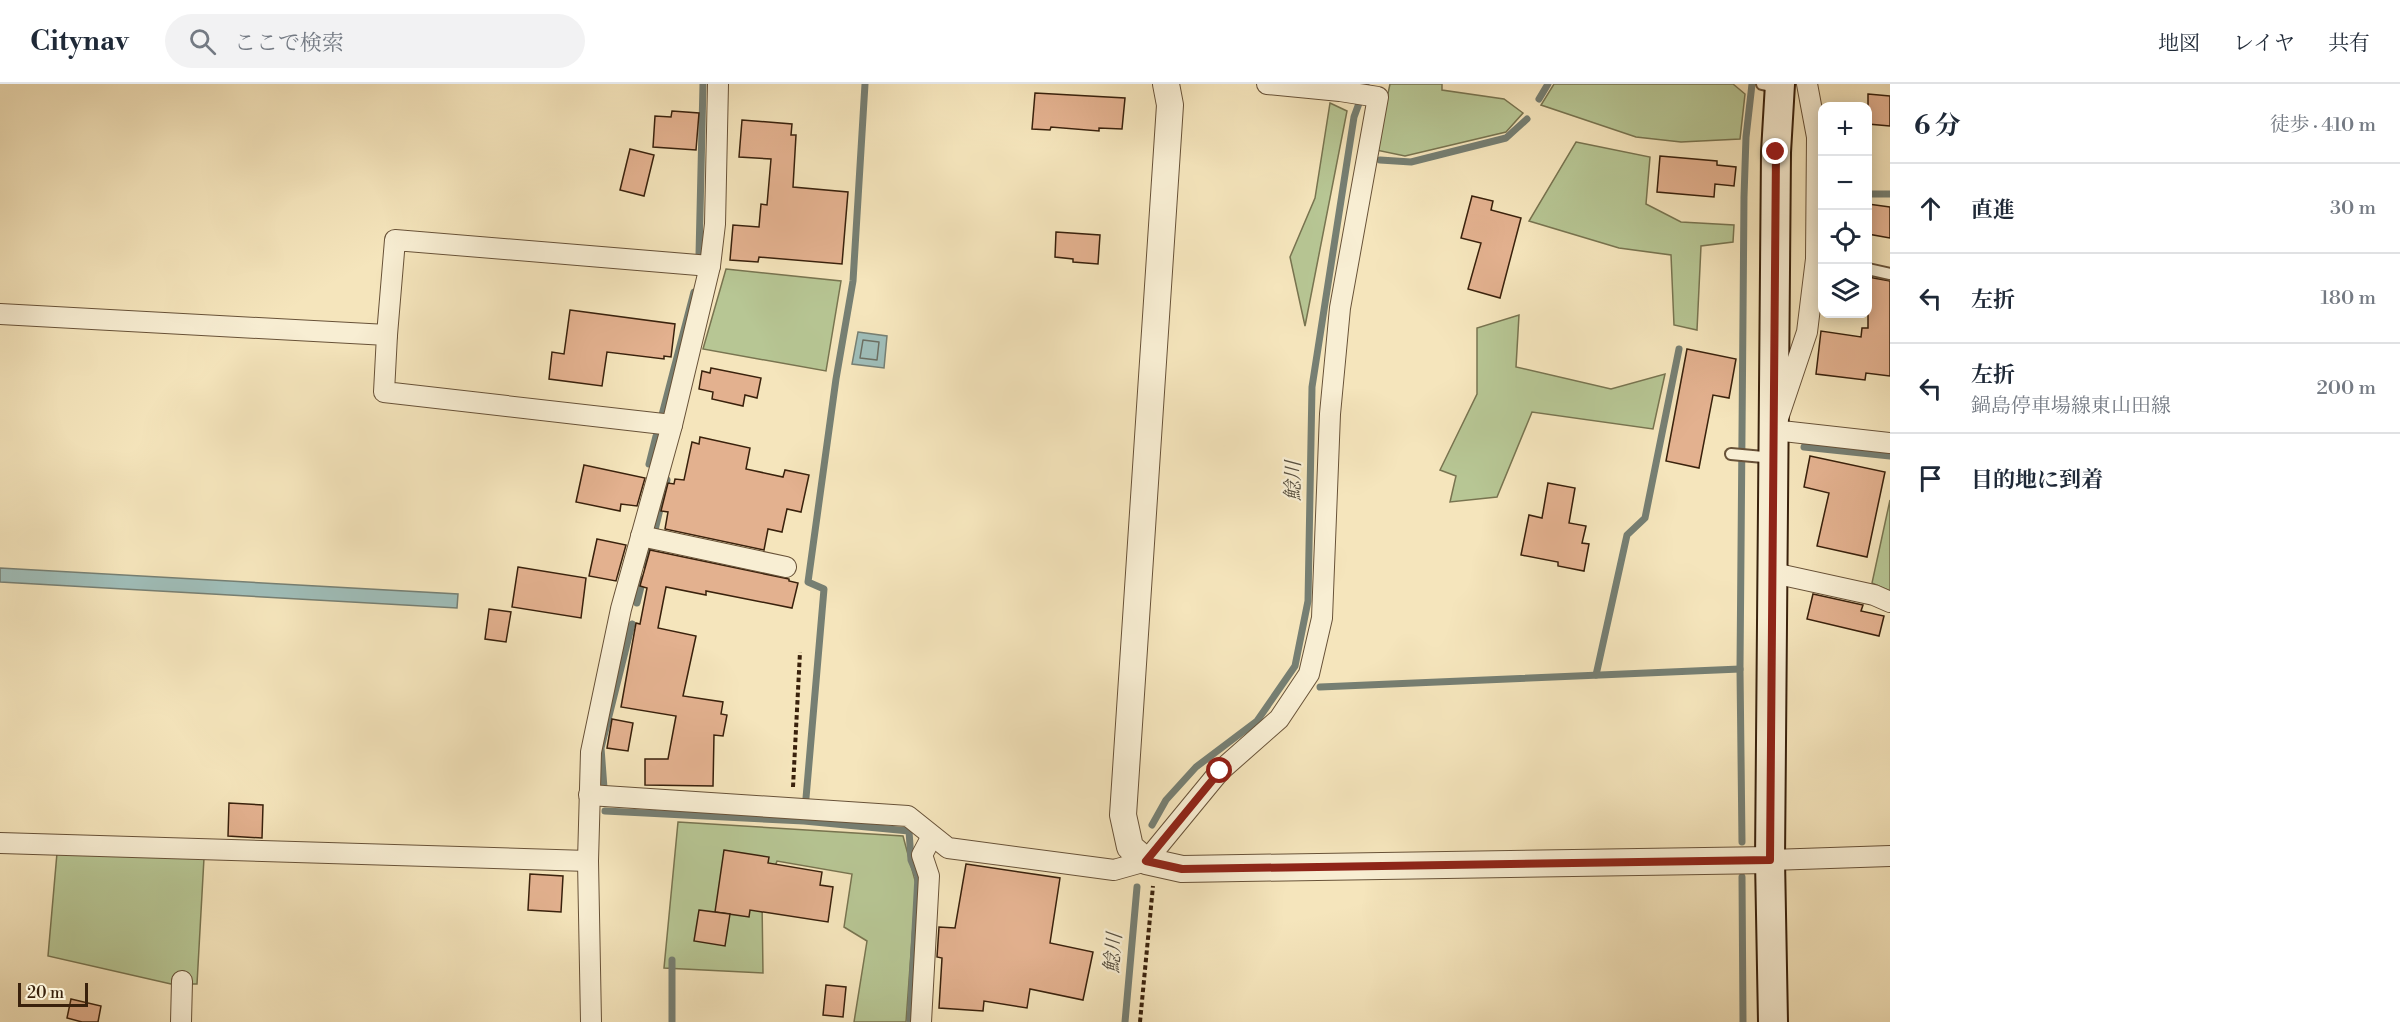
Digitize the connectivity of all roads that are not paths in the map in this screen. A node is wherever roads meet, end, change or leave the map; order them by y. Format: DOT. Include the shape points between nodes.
graph roads {
  1 [pos="718,84"];
  2 [pos="1166,84"];
  3 [pos="1267,84"];
  4 [pos="1782,85"];
  5 [pos="1342,88"];
  6 [pos="1818,219"];
  7 [pos="1818,264"];
  8 [pos="711,266"];
  9 [pos="1872,270"];
  10 [pos="1890,274"];
  11 [pos="0,314"];
  12 [pos="387,335"];
  13 [pos="672,425"];
  14 [pos="1774,430"];
  15 [pos="1890,443"];
  16 [pos="1731,454"];
  17 [pos="1762,457"];
  18 [pos="640,536"];
  19 [pos="786,567"];
  20 [pos="1773,573"];
  21 [pos="1890,602"];
  22 [pos="589,795"];
  23 [pos="932,836"];
  24 [pos="0,843"];
  25 [pos="1890,856"];
  26 [pos="1770,860"];
  27 [pos="588,861"];
  28 [pos="1150,872"];
  29 [pos="182,981"];
  30 [pos="181,1022"];
  31 [pos="591,1022"];
  32 [pos="921,1022"];
  33 [pos="1773,1022"];
  1 -- 8 [label="street"];
  2 -- 28 [label="street" via="1170,105 1123,815 1130,847"];
  3 -- 5 [label="street"];
  4 -- 6 [label="street" via="1816,137"];
  4 -- 14 [label="main road" via="1776,152"];
  5 -- 28 [label="street" via="1378,97 1340,308 1330,414 1322,618 1309,674 1279,719 1220,771"];
  7 -- 14 [label="street" via="1807,332"];
  8 -- 12 [label="street" via="395,240"];
  8 -- 13 [label="street"];
  9 -- 10 [label="lane"];
  11 -- 12 [label="street"];
  12 -- 13 [label="street" via="384,392"];
  13 -- 18 [label="street"];
  14 -- 15 [label="street"];
  14 -- 17 [label="main road"];
  16 -- 17 [label="lane"];
  17 -- 20 [label="main road"];
  18 -- 19 [label="street"];
  18 -- 22 [label="street" via="591,752"];
  20 -- 21 [label="street"];
  20 -- 26 [label="main road"];
  22 -- 23 [label="street" via="908,816"];
  22 -- 27 [label="street"];
  23 -- 28 [label="street" via="948,848"];
  23 -- 32 [label="street" via="922,855 928,876"];
  24 -- 27 [label="street"];
  25 -- 26 [label="street"];
  26 -- 28 [label="street"];
  26 -- 33 [label="main road"];
  27 -- 31 [label="street"];
  29 -- 30 [label="street"];
}
